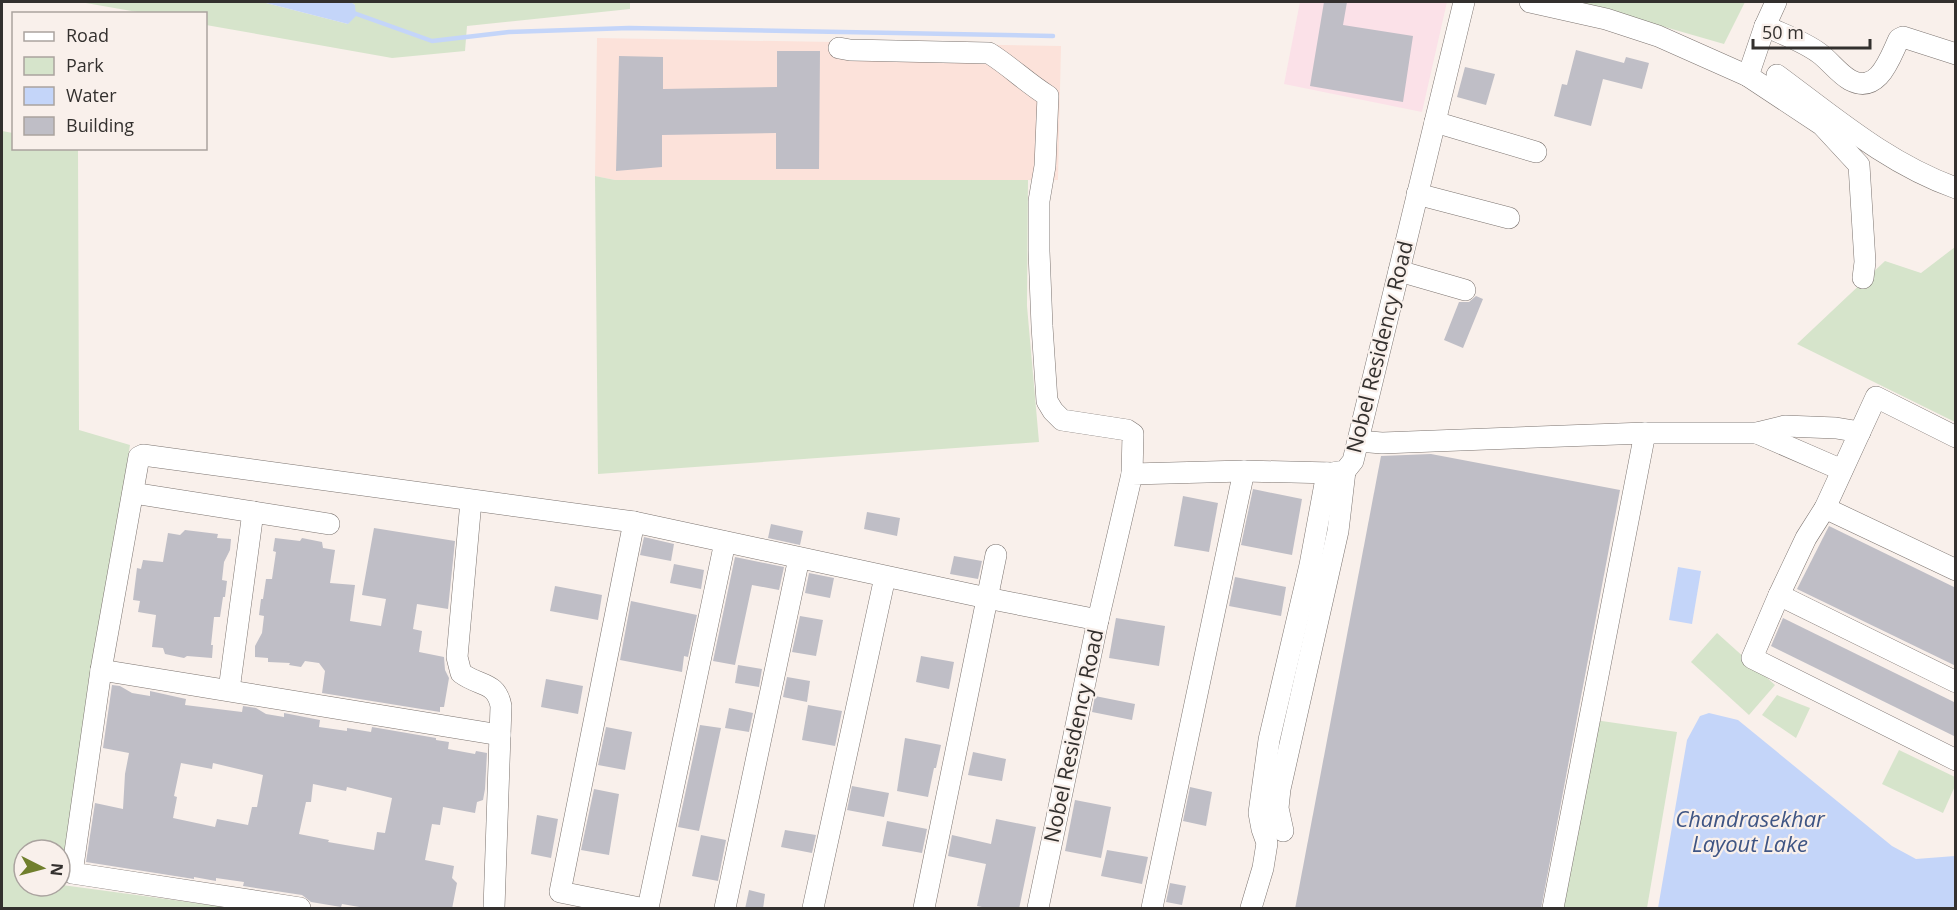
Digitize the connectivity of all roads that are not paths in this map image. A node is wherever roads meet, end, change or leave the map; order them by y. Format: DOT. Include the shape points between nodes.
graph roads {
  1 [pos="1464,2"];
  2 [pos="1530,2"];
  3 [pos="1776,2"];
  4 [pos="1765,26"];
  5 [pos="839,48"];
  6 [pos="1956,54"];
  7 [pos="1777,75"];
  8 [pos="1748,76"];
  9 [pos="1435,122"];
  10 [pos="1536,152"];
  11 [pos="1956,188"];
  12 [pos="1417,194"];
  13 [pos="1509,218"];
  14 [pos="1399,271"];
  15 [pos="1863,278"];
  16 [pos="1466,290"];
  17 [pos="1860,432"];
  18 [pos="1644,433"];
  19 [pos="1757,433"];
  20 [pos="1359,436"];
  21 [pos="1956,436"];
  22 [pos="1842,470"];
  23 [pos="1244,471"];
  24 [pos="1336,472"];
  25 [pos="1132,474"];
  26 [pos="134,493"];
  27 [pos="471,501"];
  28 [pos="1825,508"];
  29 [pos="253,512"];
  30 [pos="634,522"];
  31 [pos="329,524"];
  32 [pos="725,542"];
  33 [pos="996,555"];
  34 [pos="799,558"];
  35 [pos="1956,570"];
  36 [pos="885,577"];
  37 [pos="1779,595"];
  38 [pos="987,598"];
  39 [pos="1098,620"];
  40 [pos="101,670"];
  41 [pos="1956,682"];
  42 [pos="229,690"];
  43 [pos="500,735"];
  44 [pos="1956,760"];
  45 [pos="1283,831"];
  46 [pos="1251,908"];
  47 [pos="300,909"];
  48 [pos="494,909"];
  49 [pos="640,909"];
  50 [pos="648,909"];
  51 [pos="725,909"];
  52 [pos="813,909"];
  53 [pos="924,909"];
  54 [pos="1038,909"];
  55 [pos="1152,909"];
  56 [pos="1553,909"];
  1 -- 9 [label="street, Nobel Residency Road"];
  2 -- 8 [label="street" via="1658,36"];
  3 -- 4 [label="street"];
  4 -- 6 [label="street" via="1814,49 1852,81 1861,83 1871,82 1882,74 1899,39 1904,37"];
  4 -- 8 [label="street"];
  5 -- 25 [label="street" via="990,53 1048,96 1039,201 1047,401 1062,420 1133,434"];
  7 -- 11 [label="street" via="1868,142 1911,169"];
  8 -- 15 [label="street" via="1822,125 1859,165"];
  9 -- 10 [label="street"];
  9 -- 12 [label="street, Nobel Residency Road"];
  12 -- 13 [label="street"];
  12 -- 14 [label="street, Nobel Residency Road"];
  14 -- 16 [label="street"];
  14 -- 20 [label="street, Nobel Residency Road"];
  17 -- 19 [label="street" via="1785,426"];
  17 -- 21 [label="street" via="1876,398"];
  17 -- 22 [label="street"];
  18 -- 19 [label="street"];
  18 -- 20 [label="street" via="1418,441 1384,432"];
  18 -- 56 [label="street"];
  19 -- 22 [label="street"];
  20 -- 24 [label="street, Nobel Residency Road" via="1353,461"];
  22 -- 28 [label="street"];
  23 -- 24 [label="street, Nobel Residency Road"];
  23 -- 25 [label="street, Nobel Residency Road"];
  23 -- 55 [label="street"];
  24 -- 45 [label="street" via="1338,531 1280,789 1278,808"];
  24 -- 46 [label="street" via="1269,740 1259,813 1268,843"];
  25 -- 39 [label="street, Nobel Residency Road"];
  26 -- 27 [label="street" via="139,457 143,455"];
  26 -- 29 [label="street"];
  26 -- 40 [label="street"];
  27 -- 30 [label="street"];
  27 -- 43 [label="street" via="458,657 461,673 498,693"];
  28 -- 35 [label="street"];
  28 -- 37 [label="street"];
  29 -- 31 [label="street"];
  29 -- 42 [label="street"];
  30 -- 32 [label="street"];
  30 -- 49 [label="street" via="560,892"];
  32 -- 34 [label="street"];
  32 -- 50 [label="street"];
  33 -- 38 [label="street"];
  34 -- 36 [label="street"];
  34 -- 51 [label="street"];
  36 -- 38 [label="street"];
  36 -- 52 [label="street"];
  37 -- 41 [label="street"];
  37 -- 44 [label="street" via="1752,658"];
  38 -- 39 [label="street"];
  38 -- 53 [label="street"];
  39 -- 54 [label="street, Nobel Residency Road"];
  40 -- 42 [label="street"];
  40 -- 47 [label="street" via="72,873"];
  42 -- 43 [label="street"];
  43 -- 48 [label="street"];
}
